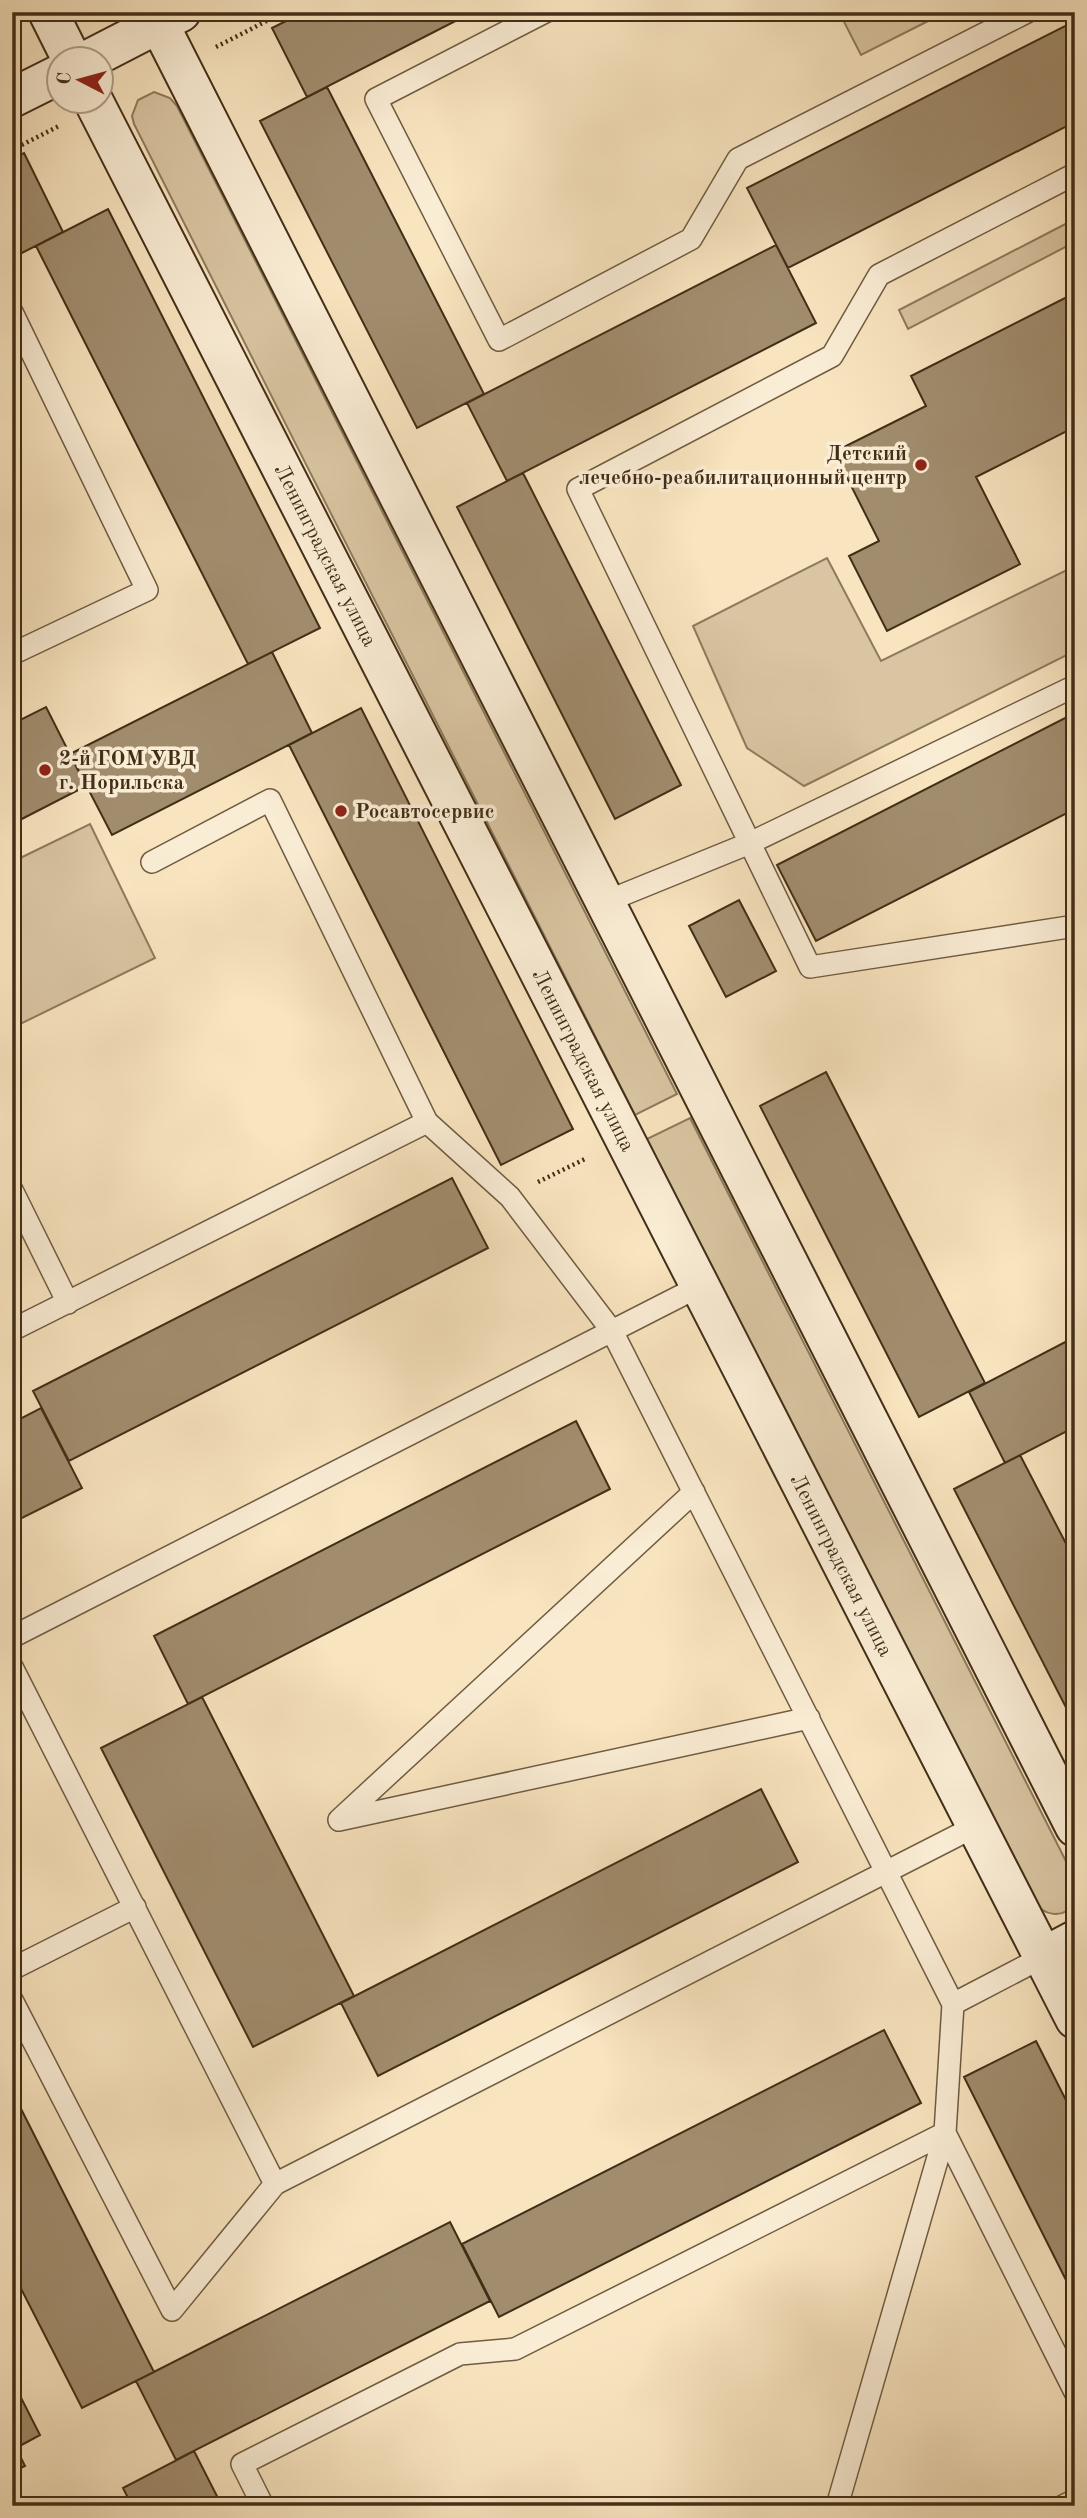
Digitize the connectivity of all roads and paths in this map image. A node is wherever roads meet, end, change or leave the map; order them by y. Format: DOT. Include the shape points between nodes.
graph roads {
  1 [pos="48,12"];
  2 [pos="284,12"];
  3 [pos="545,12"];
  4 [pos="1027,12"];
  5 [pos="164,16"];
  6 [pos="65,46"];
  7 [pos="112,46"];
  8 [pos="205,52"];
  9 [pos="46,81"];
  10 [pos="12,98"];
  11 [pos="101,116"];
  12 [pos="60,126"];
  13 [pos="12,150"];
  14 [pos="1075,174"];
  15 [pos="12,312"];
  16 [pos="12,654"];
  17 [pos="1075,686"];
  18 [pos="750,843"];
  19 [pos="152,862"];
  20 [pos="605,902"];
  21 [pos="1075,926"];
  22 [pos="427,1122"];
  23 [pos="624,1139"];
  24 [pos="12,1189"];
  25 [pos="510,1197"];
  26 [pos="699,1286"];
  27 [pos="68,1303"];
  28 [pos="12,1330"];
  29 [pos="612,1331"];
  30 [pos="694,1493"];
  31 [pos="12,1637"];
  32 [pos="12,1667"];
  33 [pos="809,1718"];
  34 [pos="976,1826"];
  35 [pos="1075,1827"];
  36 [pos="886,1872"];
  37 [pos="135,1907"];
  38 [pos="1059,1949"];
  39 [pos="12,1969"];
  40 [pos="12,2000"];
  41 [pos="953,2004"];
  42 [pos="1075,2019"];
  43 [pos="946,2133"];
  44 [pos="275,2184"];
  45 [pos="1075,2392"];
  46 [pos="1075,2500"];
  47 [pos="263,2506"];
  48 [pos="837,2506"];
  49 [pos="1063,2506"];
  1 -- 6 [label="street"];
  2 -- 8 [label="path"];
  3 -- 4 [label="lane" via="376,99 499,340 691,239 738,159"];
  5 -- 7 [label="street"];
  5 -- 20 [label="street"];
  9 -- 10 [label="street"];
  11 -- 23 [label="street, Ленинградская улица"];
  12 -- 13 [label="path"];
  14 -- 18 [label="lane" via="879,275 832,356 578,489"];
  15 -- 16 [label="lane" via="148,590"];
  17 -- 18 [label="lane"];
  18 -- 20 [label="lane"];
  18 -- 21 [label="lane" via="810,967"];
  19 -- 22 [label="lane" via="270,800"];
  20 -- 35 [label="street"];
  22 -- 25 [label="lane"];
  22 -- 27 [label="lane"];
  23 -- 25 [label="path"];
  23 -- 26 [label="street, Ленинградская улица"];
  24 -- 27 [label="lane"];
  25 -- 29 [label="lane"];
  26 -- 29 [label="lane"];
  26 -- 34 [label="street, Ленинградская улица"];
  27 -- 28 [label="lane"];
  29 -- 30 [label="lane"];
  29 -- 31 [label="lane"];
  30 -- 33 [label="lane"];
  30 -- 33 [label="lane" via="339,1821"];
  32 -- 37 [label="lane"];
  33 -- 36 [label="lane"];
  34 -- 36 [label="lane"];
  34 -- 38 [label="street, Ленинградская улица"];
  36 -- 41 [label="lane"];
  36 -- 44 [label="lane"];
  37 -- 39 [label="lane"];
  37 -- 44 [label="lane"];
  38 -- 41 [label="lane"];
  38 -- 42 [label="street, Ленинградская улица"];
  40 -- 44 [label="lane" via="172,2310"];
  41 -- 43 [label="lane"];
  43 -- 45 [label="lane"];
  43 -- 47 [label="lane" via="515,2349 460,2354 242,2464"];
  43 -- 48 [label="lane"];
  46 -- 49 [label="lane"];
}
